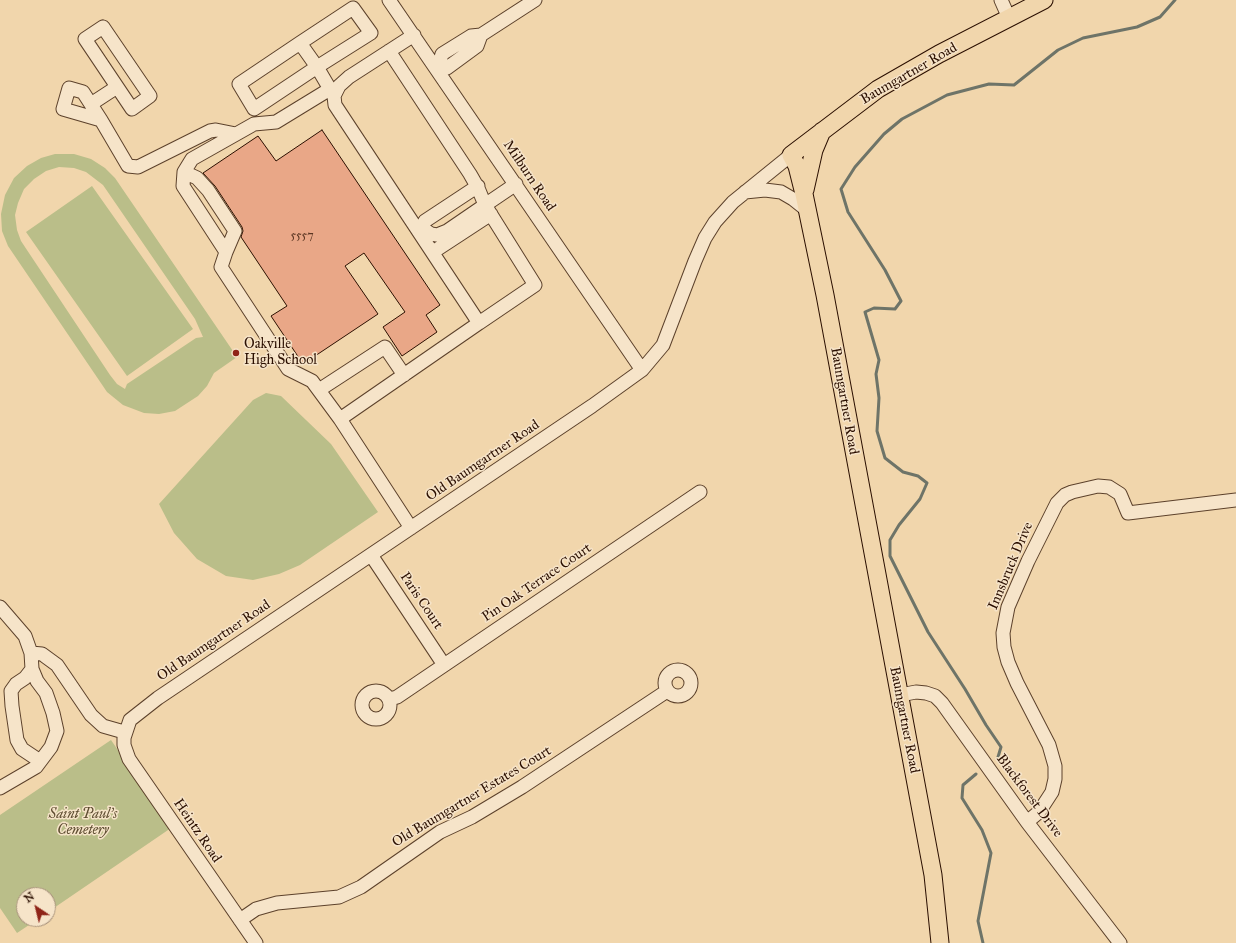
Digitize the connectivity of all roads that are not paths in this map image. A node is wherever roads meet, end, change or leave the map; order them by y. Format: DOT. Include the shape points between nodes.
graph roads {
  1 [pos="389,0"];
  2 [pos="535,0"];
  3 [pos="1001,0"];
  4 [pos="1044,0"];
  5 [pos="1009,18"];
  6 [pos="414,35"];
  7 [pos="300,43"];
  8 [pos="389,51"];
  9 [pos="438,66"];
  10 [pos="317,67"];
  11 [pos="117,87"];
  12 [pos="332,93"];
  13 [pos="91,104"];
  14 [pos="101,120"];
  15 [pos="822,131"];
  16 [pos="236,134"];
  17 [pos="791,155"];
  18 [pos="184,172"];
  19 [pos="516,184"];
  20 [pos="478,186"];
  21 [pos="745,192"];
  22 [pos="804,194"];
  23 [pos="488,209"];
  24 [pos="808,211"];
  25 [pos="226,252"];
  26 [pos="433,252"];
  27 [pos="479,323"];
  28 [pos="642,370"];
  29 [pos="404,375"];
  30 [pos="319,390"];
  31 [pos="340,419"];
  32 [pos="700,492"];
  33 [pos="1236,500"];
  34 [pos="411,528"];
  35 [pos="371,555"];
  36 [pos="0,607"];
  37 [pos="32,653"];
  38 [pos="444,665"];
  39 [pos="32,669"];
  40 [pos="667,691"];
  41 [pos="900,695"];
  42 [pos="390,699"];
  43 [pos="124,732"];
  44 [pos="40,762"];
  45 [pos="0,788"];
  46 [pos="1027,822"];
  47 [pos="240,920"];
  48 [pos="256,943"];
  49 [pos="940,943"];
  50 [pos="1120,943"];
  1 -- 6 [label="street, Milburn Road"];
  2 -- 9 [label="street" via="481,36 477,46 447,68"];
  3 -- 5 [label="street"];
  4 -- 5 [label="main road, Baumgartner Road"];
  5 -- 15 [label="main road, Baumgartner Road" via="903,74"];
  6 -- 8 [label="street"];
  6 -- 9 [label="street, Milburn Road"];
  7 -- 10 [label="street"];
  7 -- 10 [label="street" via="354,8 371,33"];
  7 -- 10 [label="street" via="239,84 254,109"];
  8 -- 12 [label="street" via="349,77"];
  8 -- 20 [label="street"];
  9 -- 19 [label="street, Milburn Road"];
  10 -- 12 [label="street"];
  11 -- 11 [label="street" via="132,109 150,96 103,27 85,39"];
  11 -- 13 [label="street"];
  12 -- 16 [label="street" via="276,122 254,124"];
  12 -- 26 [label="street" via="335,105"];
  13 -- 14 [label="street"];
  13 -- 14 [label="street" via="83,92 69,88 63,109"];
  14 -- 16 [label="street" via="128,166 138,168 210,131"];
  15 -- 17 [label="main road, Baumgartner Road"];
  15 -- 22 [label="main road" via="814,150"];
  16 -- 18 [label="street" via="192,159"];
  17 -- 21 [label="street, Old Baumgartner Road"];
  17 -- 22 [label="main road, Baumgartner Road" via="797,166"];
  18 -- 25 [label="street" via="183,186"];
  18 -- 25 [label="street" via="197,178 208,190 236,231"];
  19 -- 23 [label="street"];
  19 -- 28 [label="street, Milburn Road"];
  20 -- 23 [label="street"];
  20 -- 23 [label="street" via="430,218 423,225 425,230 438,235"];
  21 -- 24 [label="street" via="781,192"];
  21 -- 28 [label="street, Old Baumgartner Road" via="721,214 705,238 663,345"];
  22 -- 24 [label="main road, Baumgartner Road"];
  23 -- 26 [label="street"];
  23 -- 27 [label="street" via="535,285"];
  24 -- 41 [label="main road, Baumgartner Road"];
  25 -- 30 [label="street" via="221,267 288,369 312,380"];
  26 -- 27 [label="street"];
  27 -- 29 [label="street"];
  28 -- 34 [label="street, Old Baumgartner Road"];
  29 -- 30 [label="street" via="385,348"];
  29 -- 31 [label="street"];
  30 -- 31 [label="street"];
  31 -- 34 [label="street"];
  32 -- 38 [label="street, Pin Oak Terrace Court"];
  33 -- 46 [label="street, Innsbruck Drive" via="1128,513 1120,494 1109,487 1098,486 1072,492 1057,503 1013,594 1003,633 1004,647 1016,683 1049,745 1055,766 1052,792 1039,812"];
  34 -- 35 [label="street, Old Baumgartner Road"];
  35 -- 38 [label="street, Paris Court"];
  35 -- 43 [label="street, Old Baumgartner Road" via="142,709 130,720"];
  36 -- 37 [label="street" via="25,636"];
  37 -- 39 [label="street"];
  37 -- 43 [label="street" via="42,654 57,665 91,716 103,726"];
  38 -- 42 [label="street, Pin Oak Terrace Court" via="397,697"];
  39 -- 44 [label="street" via="46,693 57,731 51,747"];
  39 -- 44 [label="street" via="11,691 12,706 17,740 22,749"];
  40 -- 47 [label="street, Old Baumgartner Estates Court" via="522,787 472,817 440,832 361,887 339,897 270,905 256,909"];
  41 -- 46 [label="street, Blackforest Drive" via="926,692 935,696"];
  41 -- 49 [label="main road, Baumgartner Road" via="933,875"];
  43 -- 47 [label="street, Heintz Road" via="124,745 130,759"];
  44 -- 45 [label="street" via="36,767"];
  46 -- 50 [label="street, Blackforest Drive"];
  47 -- 48 [label="street, Heintz Road"];
}
